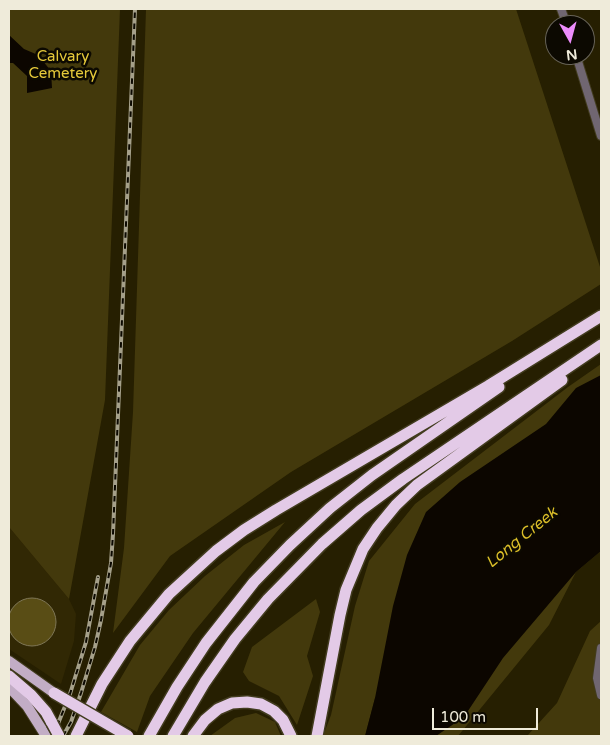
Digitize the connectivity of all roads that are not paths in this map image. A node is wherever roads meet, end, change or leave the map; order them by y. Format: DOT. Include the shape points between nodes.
graph roads {
  1 [pos="579,65"];
  2 [pos="601,136"];
  3 [pos="601,316"];
  4 [pos="599,346"];
  5 [pos="601,648"];
  6 [pos="9,661"];
  7 [pos="600,663"];
  8 [pos="9,676"];
  9 [pos="9,687"];
  10 [pos="54,693"];
  11 [pos="601,695"];
  12 [pos="46,736"];
  13 [pos="59,736"];
  14 [pos="76,736"];
  15 [pos="128,736"];
  16 [pos="149,736"];
  17 [pos="173,736"];
  18 [pos="192,736"];
  19 [pos="291,736"];
  20 [pos="318,736"];
  1 -- 2 [label="street"];
  3 -- 14 [label="highway" via="268,515 216,551 169,594 130,641 102,684"];
  3 -- 16 [label="highway" via="372,474 310,526 254,582 222,622 177,687"];
  4 -- 17 [label="highway" via="402,479 322,544 273,593 235,639"];
  4 -- 20 [label="highway" via="560,382 417,485 377,528 363,549 346,590"];
  5 -- 7 [label="street"];
  6 -- 10 [label="main road"];
  7 -- 11 [label="street" via="597,678"];
  8 -- 13 [label="highway, bridge" via="46,712"];
  9 -- 12 [label="main road" via="27,706"];
  10 -- 15 [label="highway, bridge"];
  18 -- 19 [label="highway" via="218,709 232,703 247,702 261,704 274,711"];
}
